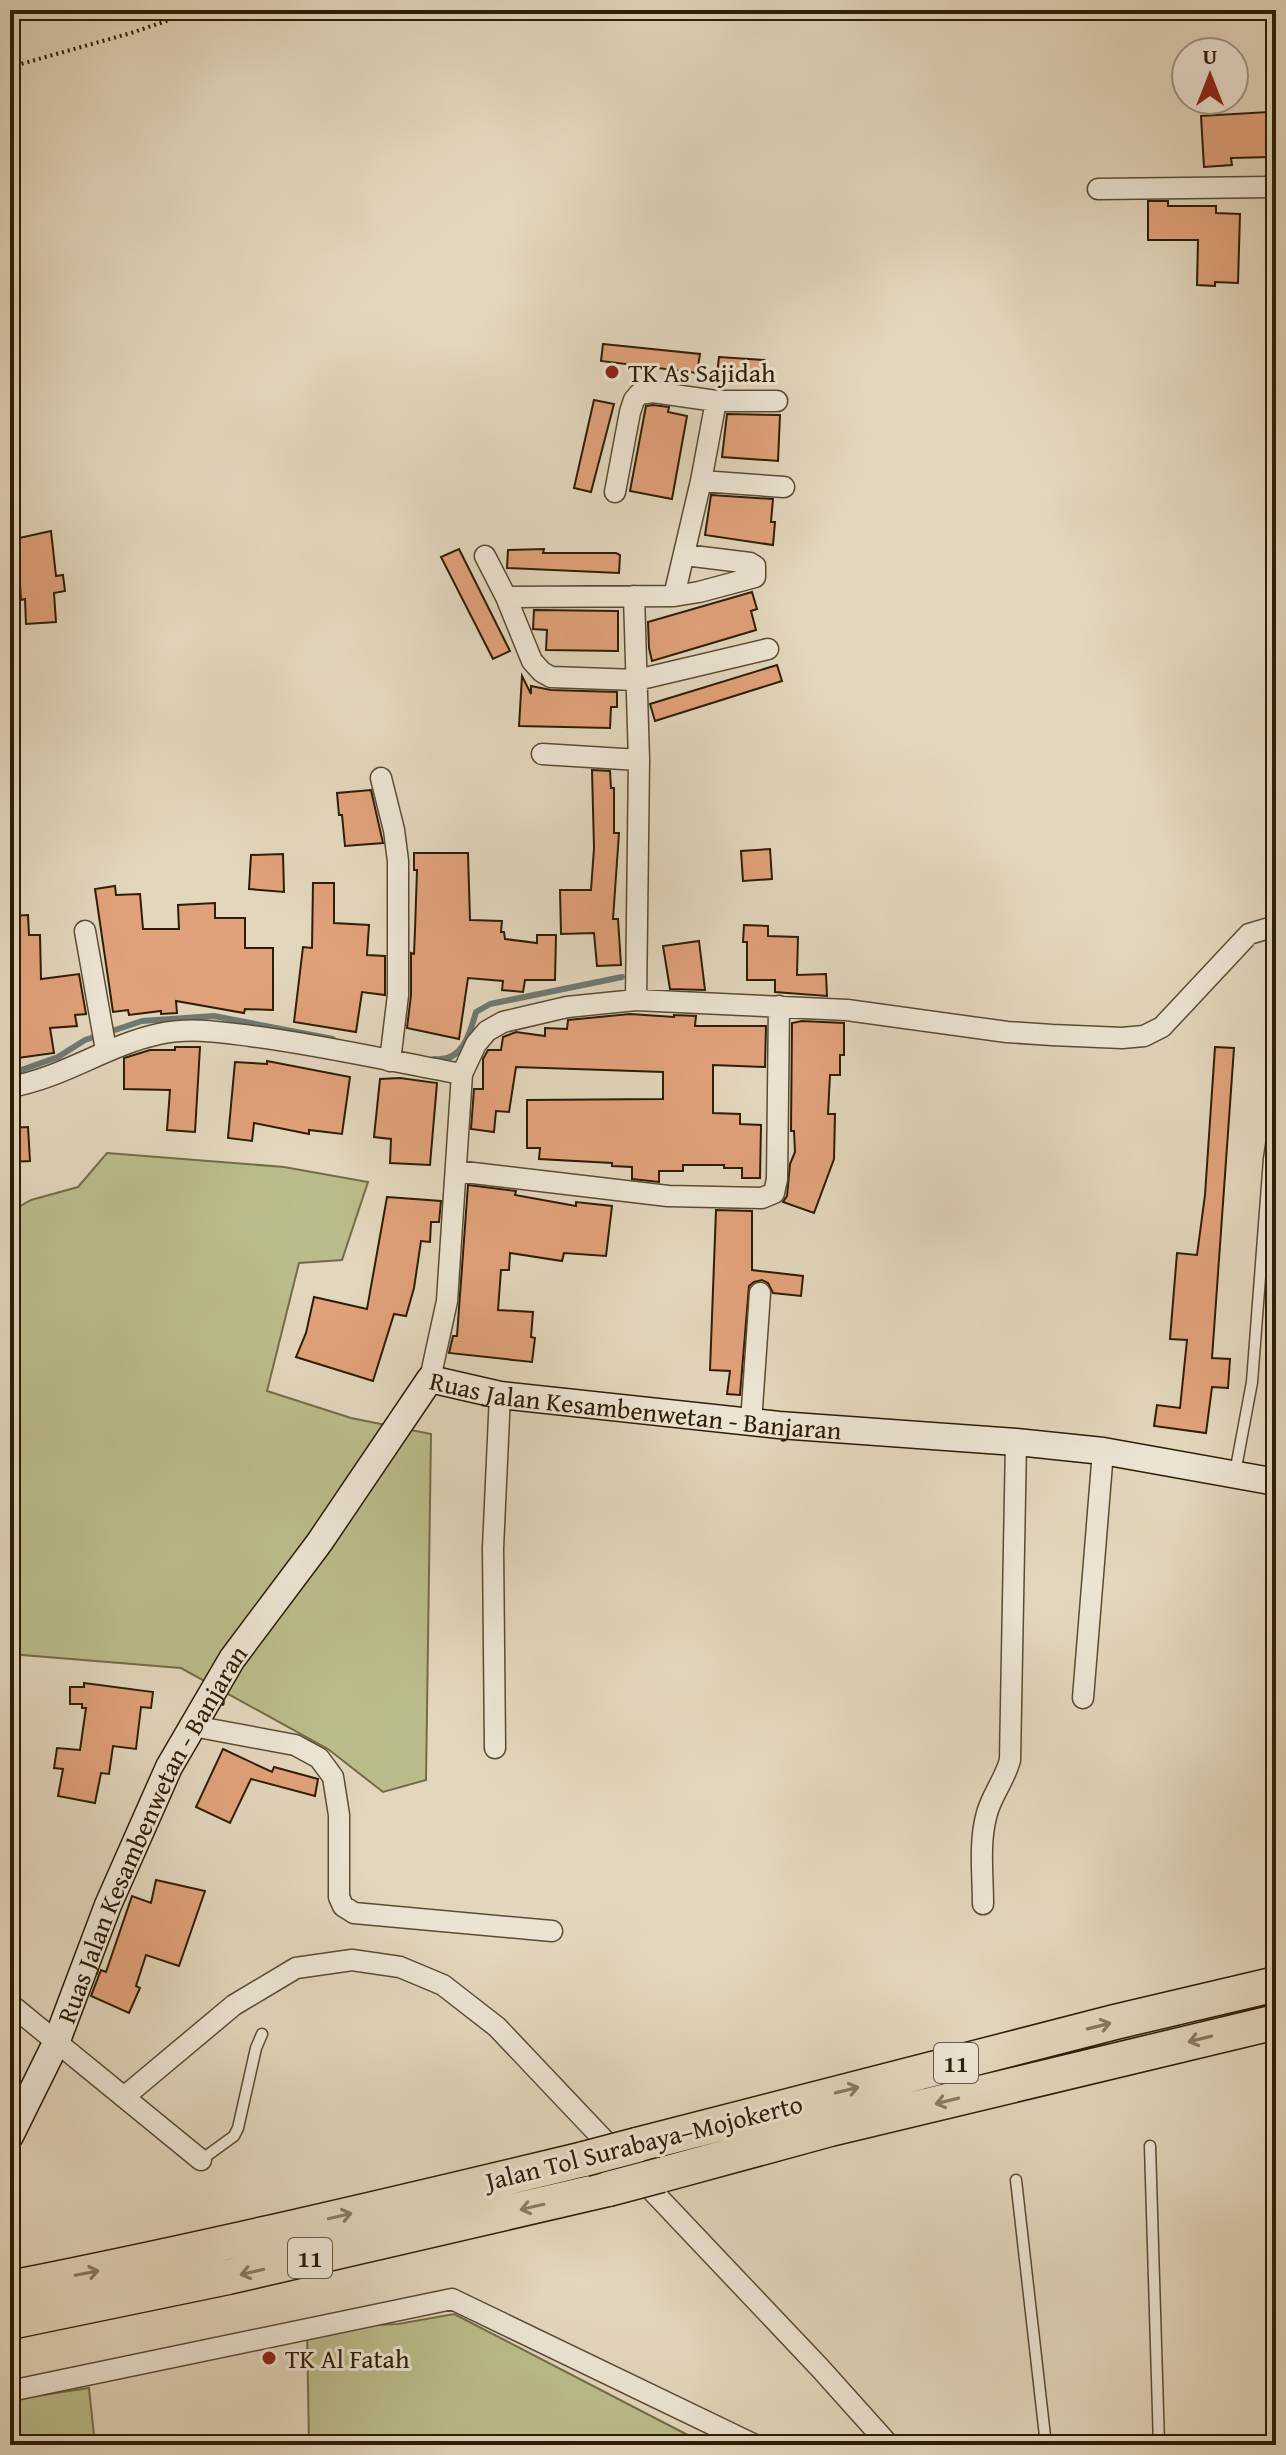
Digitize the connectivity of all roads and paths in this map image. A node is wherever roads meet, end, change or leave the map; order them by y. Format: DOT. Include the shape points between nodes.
graph roads {
  1 [pos="199,10"];
  2 [pos="10,67"];
  3 [pos="1276,187"];
  4 [pos="1098,189"];
  5 [pos="716,401"];
  6 [pos="777,401"];
  7 [pos="701,481"];
  8 [pos="784,487"];
  9 [pos="615,492"];
  10 [pos="685,555"];
  11 [pos="485,556"];
  12 [pos="634,596"];
  13 [pos="674,596"];
  14 [pos="506,597"];
  15 [pos="768,649"];
  16 [pos="637,680"];
  17 [pos="542,754"];
  18 [pos="639,760"];
  19 [pos="381,778"];
  20 [pos="1276,926"];
  21 [pos="85,931"];
  22 [pos="636,1000"];
  23 [pos="779,1006"];
  24 [pos="106,1050"];
  25 [pos="390,1061"];
  26 [pos="462,1074"];
  27 [pos="10,1087"];
  28 [pos="1276,1113"];
  29 [pos="456,1171"];
  30 [pos="760,1293"];
  31 [pos="430,1379"];
  32 [pos="500,1395"];
  33 [pos="751,1422"];
  34 [pos="1016,1442"];
  35 [pos="1103,1451"];
  36 [pos="1235,1475"];
  37 [pos="1276,1482"];
  38 [pos="1083,1698"];
  39 [pos="193,1726"];
  40 [pos="495,1748"];
  41 [pos="983,1904"];
  42 [pos="552,1931"];
  43 [pos="1276,1984"];
  44 [pos="10,2004"];
  45 [pos="1276,2022"];
  46 [pos="262,2034"];
  47 [pos="56,2043"];
  48 [pos="124,2097"];
  49 [pos="10,2136"];
  50 [pos="1150,2146"];
  51 [pos="201,2160"];
  52 [pos="1016,2180"];
  53 [pos="10,2288"];
  54 [pos="10,2322"];
  55 [pos="10,2391"];
  56 [pos="755,2445"];
  57 [pos="889,2445"];
  58 [pos="1046,2445"];
  59 [pos="1159,2445"];
  1 -- 2 [label="path"];
  3 -- 4 [label="street"];
  5 -- 6 [label="street"];
  5 -- 7 [label="street"];
  5 -- 9 [label="street" via="639,394 630,412"];
  7 -- 8 [label="street"];
  7 -- 10 [label="street"];
  10 -- 13 [label="street"];
  10 -- 13 [label="street" via="750,563 756,574"];
  11 -- 14 [label="street"];
  12 -- 13 [label="street"];
  12 -- 14 [label="street"];
  12 -- 16 [label="street"];
  14 -- 16 [label="street" via="532,661 542,672 551,677"];
  15 -- 16 [label="street"];
  16 -- 18 [label="street"];
  17 -- 18 [label="street"];
  18 -- 22 [label="street"];
  19 -- 25 [label="street" via="398,861 398,995"];
  20 -- 23 [label="street" via="1249,934 1162,1027 1144,1036 1007,1032"];
  21 -- 24 [label="street"];
  22 -- 23 [label="street"];
  22 -- 26 [label="street" via="567,1007 503,1022 476,1044"];
  23 -- 29 [label="street" via="774,1193 762,1198 668,1196"];
  24 -- 25 [label="street" via="163,1033 199,1030"];
  24 -- 27 [label="street" via="44,1079"];
  25 -- 26 [label="street"];
  26 -- 29 [label="street"];
  28 -- 36 [label="lane" via="1252,1382"];
  29 -- 31 [label="street" via="447,1301"];
  30 -- 33 [label="street"];
  31 -- 32 [label="main road, Ruas Jalan Kesambenwetan - Banjaran"];
  31 -- 39 [label="main road, Ruas Jalan Kesambenwetan - Banjaran" via="319,1543 232,1659"];
  32 -- 33 [label="main road, Ruas Jalan Kesambenwetan - Banjaran"];
  32 -- 40 [label="street" via="493,1548"];
  33 -- 34 [label="main road, Ruas Jalan Kesambenwetan - Banjaran"];
  34 -- 35 [label="main road, Ruas Jalan Kesambenwetan - Banjaran"];
  34 -- 41 [label="street" via="1010,1760 986,1813"];
  35 -- 36 [label="main road, Ruas Jalan Kesambenwetan - Banjaran"];
  35 -- 38 [label="street"];
  36 -- 37 [label="main road, Ruas Jalan Kesambenwetan - Banjaran"];
  39 -- 42 [label="street" via="295,1745 319,1758 333,1777 339,1815 339,1897 354,1913"];
  39 -- 47 [label="main road, Ruas Jalan Kesambenwetan - Banjaran" via="130,1853"];
  53 -- 43 [label="highway, Jalan Tol Surabaya–Mojokerto / 11, one-way, bridge" via="584,2159"];
  44 -- 47 [label="street"];
  45 -- 54 [label="highway, Jalan Tol Surabaya–Mojokerto / 11, one-way, bridge" via="830,2129 608,2189"];
  46 -- 51 [label="lane" via="234,2136"];
  47 -- 48 [label="street"];
  47 -- 49 [label="main road, Ruas Jalan Kesambenwetan - Banjaran"];
  48 -- 51 [label="street"];
  48 -- 57 [label="street" via="234,2005 296,1968 352,1960 400,1967 443,1985 497,2027"];
  50 -- 59 [label="lane"];
  52 -- 58 [label="lane"];
  55 -- 56 [label="street" via="452,2299"];
}
